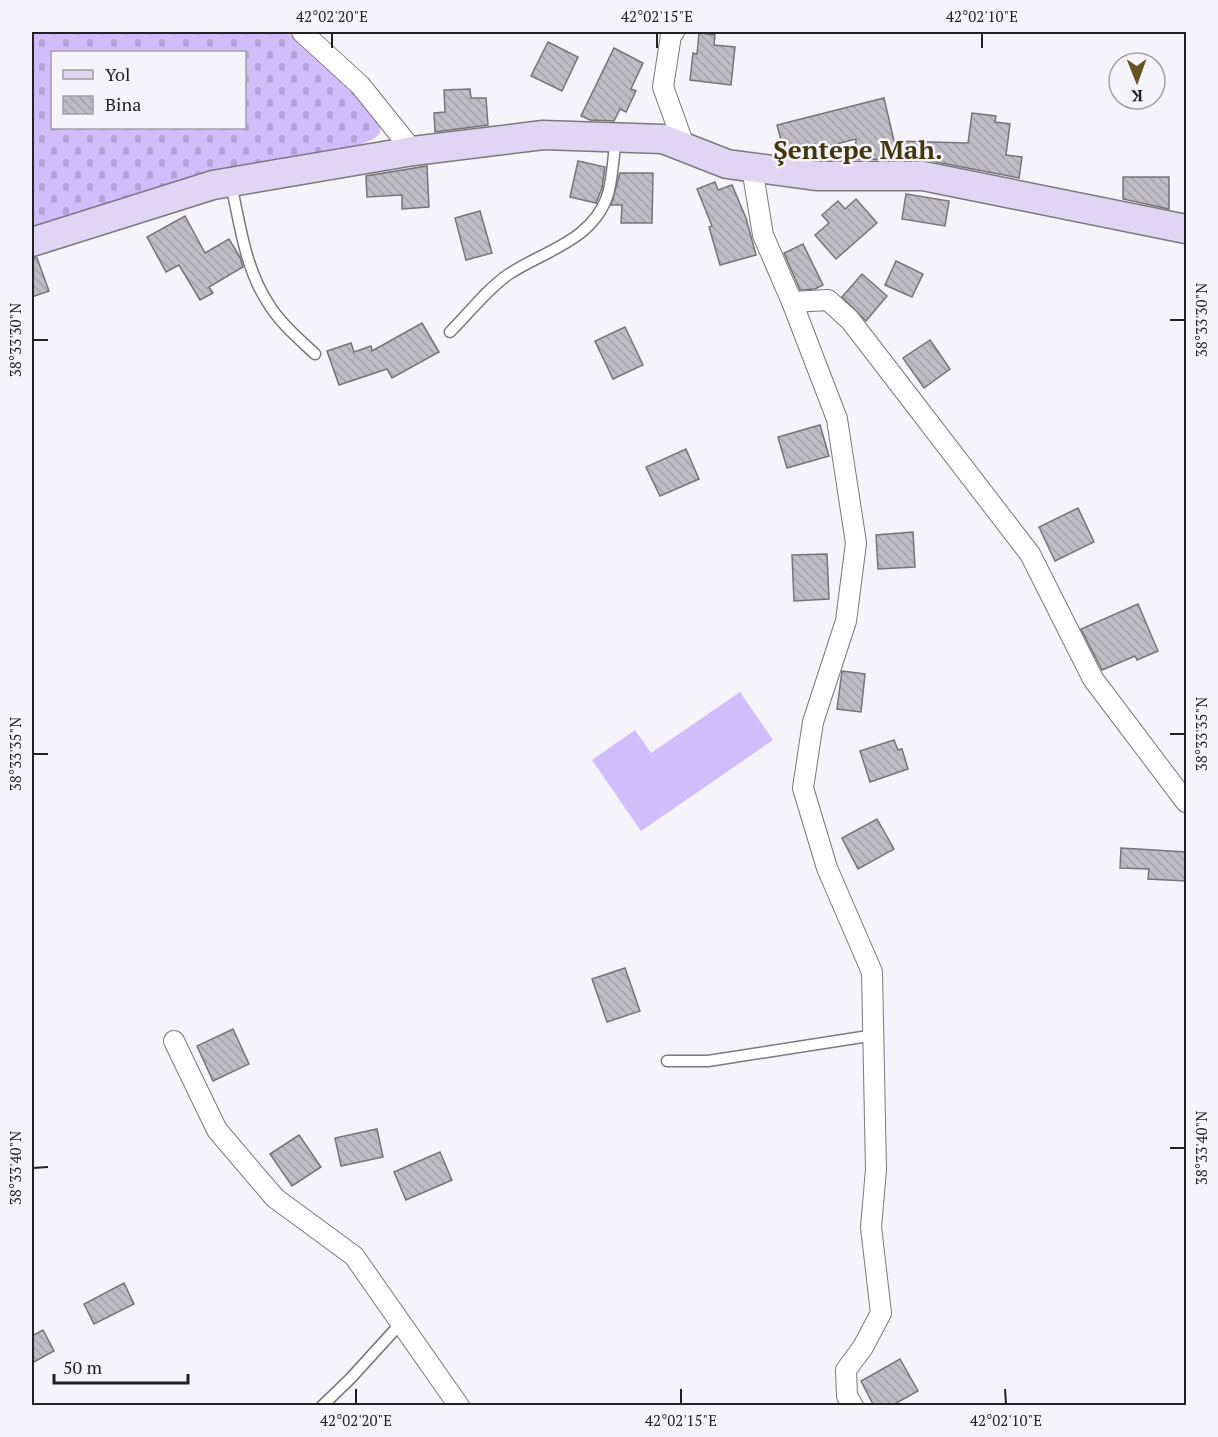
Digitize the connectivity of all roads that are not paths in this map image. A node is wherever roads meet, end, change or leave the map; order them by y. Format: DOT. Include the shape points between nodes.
graph roads {
  1 [pos="302,32"];
  2 [pos="674,32"];
  3 [pos="616,138"];
  4 [pos="685,148"];
  5 [pos="413,151"];
  6 [pos="752,168"];
  7 [pos="231,182"];
  8 [pos="1186,230"];
  9 [pos="32,242"];
  10 [pos="792,302"];
  11 [pos="450,332"];
  12 [pos="315,354"];
  13 [pos="1186,802"];
  14 [pos="875,1035"];
  15 [pos="174,1041"];
  16 [pos="667,1061"];
  17 [pos="401,1323"];
  18 [pos="322,1406"];
  19 [pos="459,1406"];
  20 [pos="853,1406"];
  1 -- 5 [label="street" via="360,85"];
  2 -- 4 [label="street" via="663,87"];
  3 -- 4 [label="street" via="663,139"];
  3 -- 5 [label="street" via="543,135"];
  3 -- 11 [label="lane" via="608,195 594,220 573,239 495,284"];
  4 -- 6 [label="street" via="727,164"];
  5 -- 7 [label="street"];
  6 -- 8 [label="street" via="816,176 922,176"];
  6 -- 10 [label="street" via="763,235"];
  7 -- 9 [label="street"];
  7 -- 12 [label="lane" via="248,259 260,289 277,316"];
  10 -- 13 [label="street" via="828,300 850,320 1030,554 1093,679"];
  10 -- 14 [label="street" via="837,419 856,543 846,621 813,722 803,788 827,868 872,972"];
  14 -- 16 [label="lane" via="708,1061"];
  14 -- 20 [label="street" via="876,1170 871,1227 881,1313 846,1370 847,1396"];
  15 -- 17 [label="street" via="217,1130 275,1198 354,1256"];
  17 -- 18 [label="lane"];
  17 -- 19 [label="street"];
}
